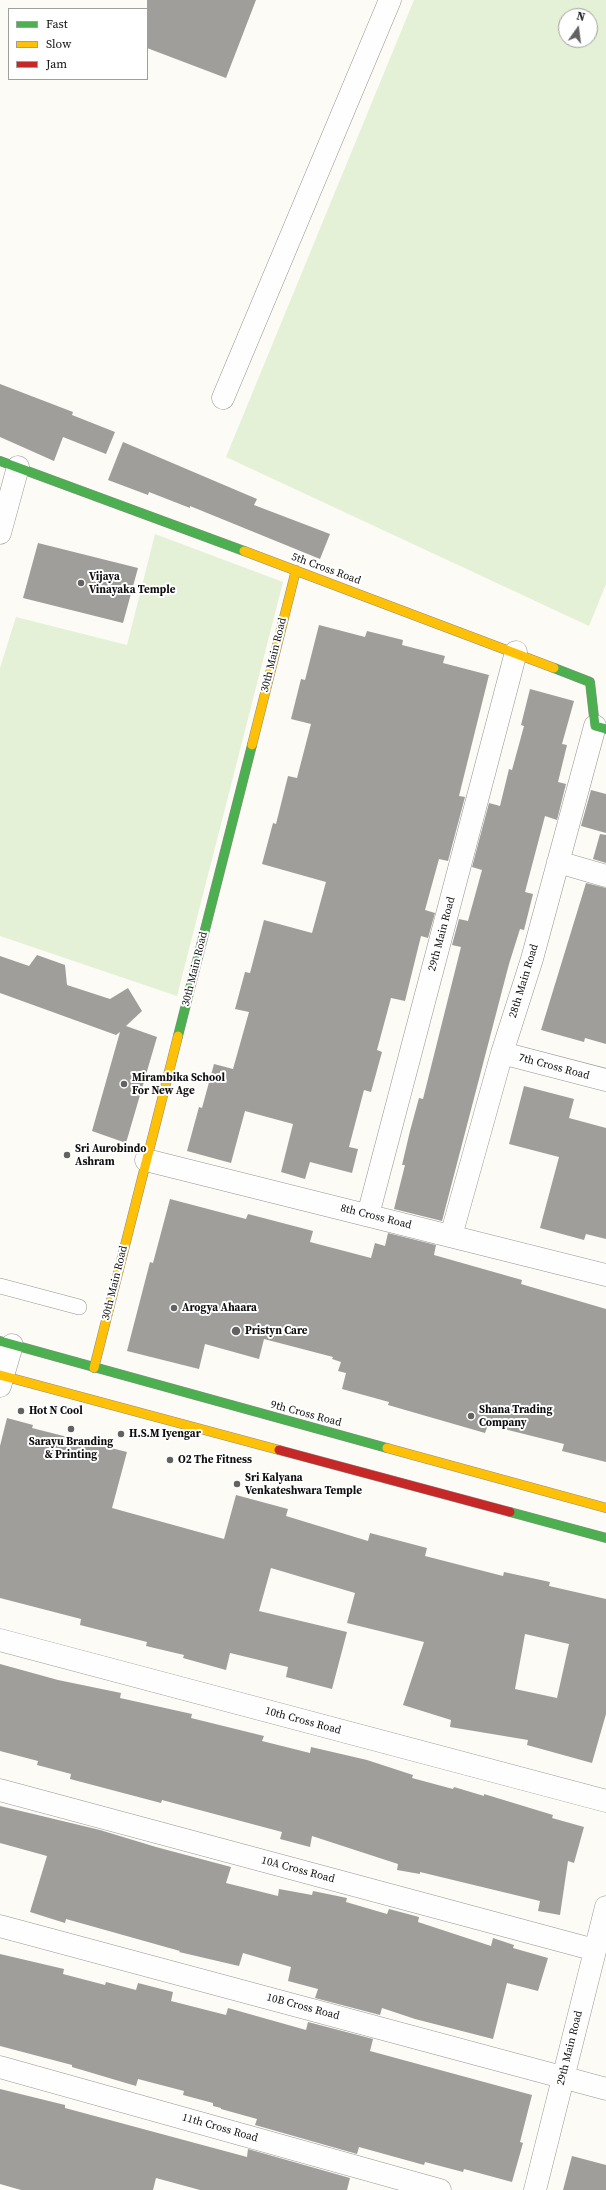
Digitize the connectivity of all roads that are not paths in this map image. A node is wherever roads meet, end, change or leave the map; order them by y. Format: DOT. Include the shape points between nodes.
graph roads {
  1 [pos="390,0"];
  2 [pos="223,398"];
  3 [pos="9,464"];
  4 [pos="0,533"];
  5 [pos="296,570"];
  6 [pos="516,652"];
  7 [pos="601,727"];
  8 [pos="558,862"];
  9 [pos="606,876"];
  10 [pos="502,1053"];
  11 [pos="606,1080"];
  12 [pos="146,1160"];
  13 [pos="368,1215"];
  14 [pos="451,1236"];
  15 [pos="606,1275"];
  16 [pos="0,1286"];
  17 [pos="79,1307"];
  18 [pos="6,1343"];
  19 [pos="94,1368"];
  20 [pos="1,1379"];
  21 [pos="606,1508"];
  22 [pos="606,1538"];
  23 [pos="0,1640"];
  24 [pos="0,1790"];
  25 [pos="606,1802"];
  26 [pos="606,1907"];
  27 [pos="0,1926"];
  28 [pos="595,1950"];
  29 [pos="0,2067"];
  30 [pos="563,2077"];
  31 [pos="606,2089"];
  32 [pos="440,2190"];
  33 [pos="535,2190"];
  1 -- 2 [label="street"];
  3 -- 4 [label="street"];
  3 -- 5 [label="street, 5th Cross Road"];
  5 -- 6 [label="street, 5th Cross Road"];
  5 -- 12 [label="street, 30th Main Road"];
  6 -- 7 [label="street, 5th Cross Road" via="590,682"];
  6 -- 13 [label="street, 29th Main Road"];
  7 -- 8 [label="street, 28th Main Road"];
  8 -- 9 [label="street"];
  8 -- 10 [label="street, 28th Main Road" via="532,959"];
  10 -- 11 [label="street, 7th Cross Road"];
  10 -- 14 [label="street, 28th Main Road"];
  12 -- 13 [label="street, 8th Cross Road"];
  12 -- 19 [label="street, 30th Main Road"];
  13 -- 14 [label="street, 8th Cross Road"];
  14 -- 15 [label="street, 8th Cross Road"];
  16 -- 17 [label="lane"];
  18 -- 19 [label="street, 9th Cross Road"];
  18 -- 20 [label="street"];
  19 -- 21 [label="street, 9th Cross Road"];
  20 -- 22 [label="street"];
  23 -- 25 [label="street, 10th Cross Road"];
  24 -- 28 [label="street, 10A Cross Road"];
  26 -- 28 [label="street, 29th Main Road"];
  27 -- 30 [label="street, 10B Cross Road"];
  28 -- 30 [label="street, 29th Main Road"];
  29 -- 32 [label="street, 11th Cross Road"];
  30 -- 31 [label="street, 10B Cross Road"];
  30 -- 33 [label="street, 29th Main Road"];
}
